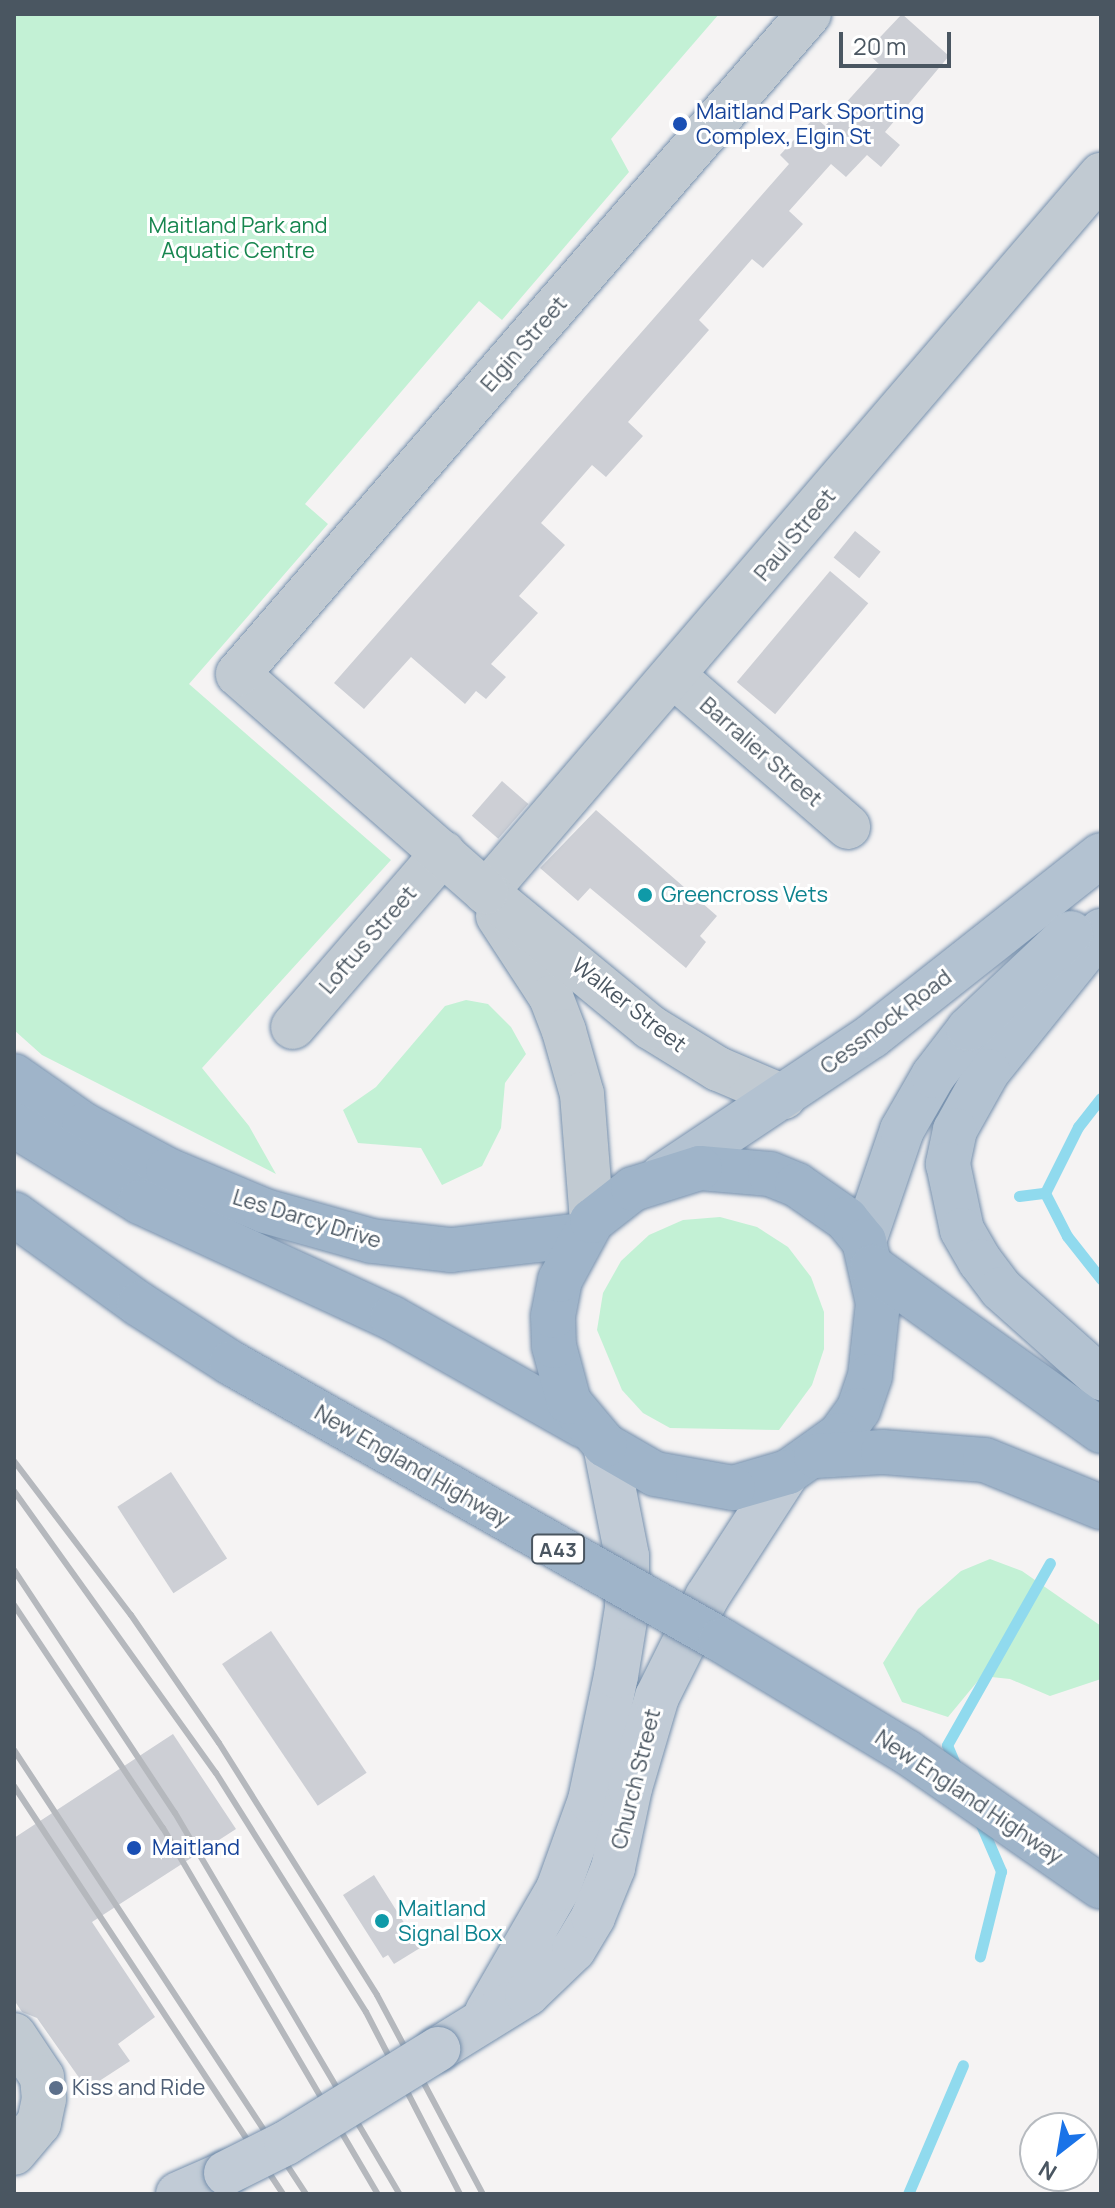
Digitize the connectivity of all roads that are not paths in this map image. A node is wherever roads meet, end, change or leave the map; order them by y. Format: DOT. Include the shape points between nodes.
graph roads {
  1 [pos="809,14"];
  2 [pos="1101,175"];
  3 [pos="238,674"];
  4 [pos="675,677"];
  5 [pos="848,827"];
  6 [pos="443,853"];
  7 [pos="1101,855"];
  8 [pos="486,892"];
  9 [pos="1101,909"];
  10 [pos="1101,931"];
  11 [pos="293,1027"];
  12 [pos="14,1076"];
  13 [pos="784,1097"];
  14 [pos="14,1125"];
  15 [pos="662,1176"];
  16 [pos="14,1214"];
  17 [pos="587,1228"];
  18 [pos="868,1254"];
  19 [pos="1101,1378"];
  20 [pos="1101,1431"];
  21 [pos="596,1436"];
  22 [pos="802,1464"];
  23 [pos="1101,1507"];
  24 [pos="1101,1887"];
  25 [pos="483,2020"];
  26 [pos="14,2035"];
  27 [pos="14,2153"];
  28 [pos="225,2184"];
  29 [pos="178,2194"];
  1 -- 3 [label="street, Elgin Street"];
  2 -- 4 [label="street, Paul Street"];
  3 -- 6 [label="street, Walker Street"];
  4 -- 5 [label="street, Barralier Street"];
  4 -- 8 [label="street, Paul Street"];
  6 -- 8 [label="street, Walker Street"];
  6 -- 11 [label="street, Loftus Street"];
  7 -- 13 [label="main road, Cessnock Road" via="872,1036"];
  8 -- 13 [label="street, Walker Street" via="681,1049"];
  8 -- 17 [label="street, Walker Street" via="551,997 564,1031 582,1094"];
  9 -- 18 [label="main road" via="1015,982 933,1076 902,1130"];
  10 -- 19 [label="main road" via="988,1071 955,1130 948,1164 962,1230 980,1261 1001,1289"];
  12 -- 17 [label="highway, Les Darcy Drive" via="84,1125 168,1170 265,1211 372,1241 451,1250"];
  13 -- 15 [label="main road, Cessnock Road"];
  14 -- 21 [label="highway" via="140,1202 392,1318"];
  15 -- 17 [label="highway" via="633,1189"];
  15 -- 18 [label="highway" via="700,1168 770,1174 823,1202"];
  16 -- 24 [label="highway, New England Highway / A43, bridge" via="231,1363 721,1640 907,1752"];
  17 -- 21 [label="highway" via="560,1280 553,1316 558,1376"];
  18 -- 20 [label="highway"];
  18 -- 22 [label="highway" via="878,1336 870,1376 858,1410 840,1435"];
  21 -- 22 [label="highway" via="655,1474 693,1485 733,1488"];
  21 -- 25 [label="main road, Church Street" via="622,1518 627,1608 597,1769 558,1889"];
  22 -- 23 [label="highway" via="883,1452 985,1460"];
  22 -- 25 [label="main road, Church Street" via="707,1597 657,1697 613,1868 593,1917 551,1974"];
  25 -- 28 [label="main road, Church Street, bridge"];
  26 -- 27 [label="street" via="42,2077 44,2099 39,2123"];
  28 -- 29 [label="main road, Church Street"];
}
